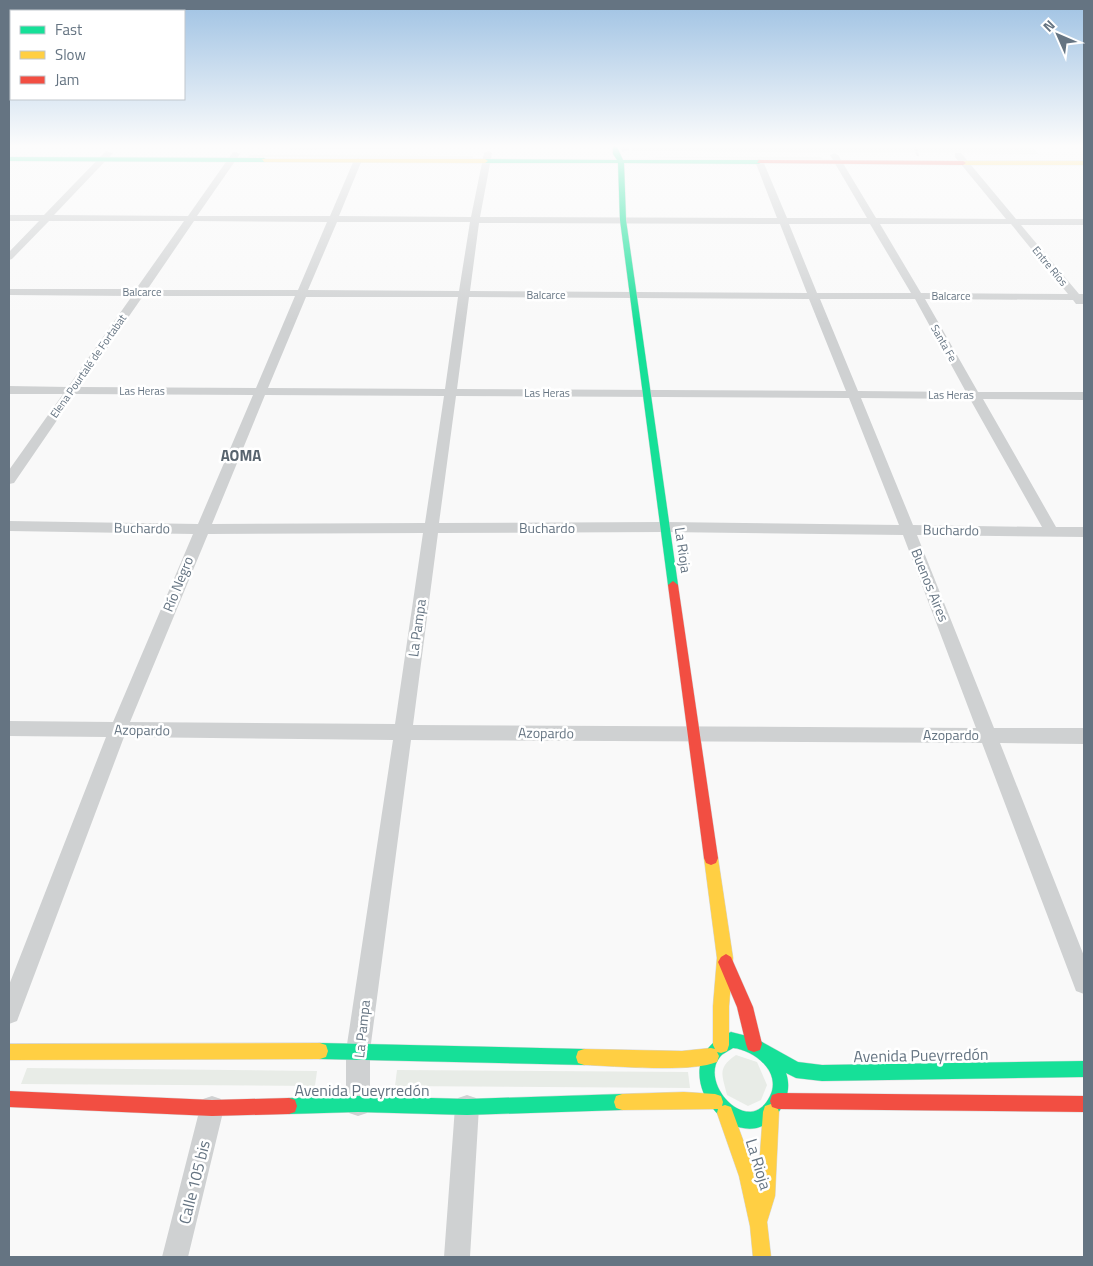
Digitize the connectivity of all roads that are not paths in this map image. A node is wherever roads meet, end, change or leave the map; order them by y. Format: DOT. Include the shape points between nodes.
graph roads {
  1 [pos="57,206"];
  2 [pos="199,206"];
  3 [pos="339,206"];
  4 [pos="478,206"];
  5 [pos="622,206"];
  6 [pos="776,206"];
  7 [pos="865,206"];
  8 [pos="1001,206"];
  9 [pos="9,218"];
  10 [pos="45,218"];
  11 [pos="189,220"];
  12 [pos="333,220"];
  13 [pos="475,220"];
  14 [pos="623,220"];
  15 [pos="783,222"];
  16 [pos="874,222"];
  17 [pos="1014,222"];
  18 [pos="1084,222"];
  19 [pos="9,257"];
  20 [pos="9,292"];
  21 [pos="140,292"];
  22 [pos="303,294"];
  23 [pos="464,295"];
  24 [pos="634,295"];
  25 [pos="814,296"];
  26 [pos="918,296"];
  27 [pos="1080,297"];
  28 [pos="1084,307"];
  29 [pos="9,390"];
  30 [pos="72,390"];
  31 [pos="260,391"];
  32 [pos="451,393"];
  33 [pos="648,393"];
  34 [pos="853,395"];
  35 [pos="974,395"];
  36 [pos="1084,396"];
  37 [pos="9,480"];
  38 [pos="9,526"];
  39 [pos="665,527"];
  40 [pos="431,528"];
  41 [pos="201,529"];
  42 [pos="908,530"];
  43 [pos="1052,532"];
  44 [pos="1084,532"];
  45 [pos="9,728"];
  46 [pos="118,730"];
  47 [pos="403,732"];
  48 [pos="694,735"];
  49 [pos="989,736"];
  50 [pos="1084,736"];
  51 [pos="724,958"];
  52 [pos="1084,983"];
  53 [pos="9,1013"];
  54 [pos="754,1044"];
  55 [pos="721,1045"];
  56 [pos="358,1050"];
  57 [pos="764,1051"];
  58 [pos="9,1052"];
  59 [pos="711,1056"];
  60 [pos="1084,1069"];
  61 [pos="9,1099"];
  62 [pos="778,1101"];
  63 [pos="715,1102"];
  64 [pos="358,1104"];
  65 [pos="1084,1104"];
  66 [pos="467,1107"];
  67 [pos="212,1108"];
  68 [pos="771,1112"];
  69 [pos="725,1113"];
  70 [pos="759,1226"];
  71 [pos="175,1257"];
  72 [pos="457,1257"];
  73 [pos="762,1257"];
  1 -- 10 [label="street"];
  2 -- 11 [label="street, Elena Pourtalé de Fortabat"];
  3 -- 12 [label="street, Río Negro"];
  4 -- 13 [label="street, La Pampa"];
  5 -- 14 [label="main road, La Rioja"];
  6 -- 15 [label="street, Buenos Aires"];
  7 -- 16 [label="street, Santa Fe"];
  8 -- 17 [label="street, Entre Ríos"];
  9 -- 10 [label="street"];
  10 -- 11 [label="street"];
  10 -- 19 [label="street"];
  11 -- 12 [label="street"];
  11 -- 21 [label="street, Elena Pourtalé de Fortabat"];
  12 -- 13 [label="street"];
  12 -- 22 [label="street, Río Negro"];
  13 -- 14 [label="street"];
  13 -- 23 [label="street, La Pampa"];
  14 -- 15 [label="street"];
  14 -- 24 [label="main road, La Rioja"];
  15 -- 16 [label="street"];
  15 -- 25 [label="street, Buenos Aires"];
  16 -- 17 [label="street"];
  16 -- 26 [label="street, Santa Fe"];
  17 -- 18 [label="street"];
  17 -- 27 [label="street, Entre Ríos"];
  20 -- 21 [label="street, Balcarce"];
  21 -- 22 [label="street, Balcarce"];
  21 -- 30 [label="street, Elena Pourtalé de Fortabat"];
  22 -- 23 [label="street, Balcarce"];
  22 -- 31 [label="street, Río Negro"];
  23 -- 24 [label="street, Balcarce"];
  23 -- 32 [label="street, La Pampa"];
  24 -- 25 [label="street, Balcarce"];
  24 -- 33 [label="main road, La Rioja"];
  25 -- 26 [label="street, Balcarce"];
  25 -- 34 [label="street, Buenos Aires"];
  26 -- 27 [label="street, Balcarce"];
  26 -- 35 [label="street, Santa Fe"];
  27 -- 28 [label="street, Entre Ríos"];
  29 -- 30 [label="street, Las Heras"];
  30 -- 31 [label="street, Las Heras"];
  30 -- 37 [label="street, Elena Pourtalé de Fortabat"];
  31 -- 32 [label="street, Las Heras"];
  31 -- 41 [label="street, Río Negro"];
  32 -- 33 [label="street, Las Heras"];
  32 -- 40 [label="street, La Pampa"];
  33 -- 34 [label="street, Las Heras"];
  33 -- 39 [label="main road, La Rioja"];
  34 -- 35 [label="street, Las Heras"];
  34 -- 42 [label="street, Buenos Aires"];
  35 -- 36 [label="street, Las Heras"];
  35 -- 43 [label="street, Santa Fe"];
  38 -- 41 [label="street, Buchardo"];
  39 -- 40 [label="street, Buchardo"];
  39 -- 42 [label="street, Buchardo"];
  39 -- 48 [label="main road, La Rioja"];
  40 -- 41 [label="street, Buchardo"];
  40 -- 47 [label="street, La Pampa"];
  41 -- 46 [label="street, Río Negro"];
  42 -- 43 [label="street, Buchardo"];
  42 -- 49 [label="street, Buenos Aires"];
  43 -- 44 [label="street, Buchardo"];
  45 -- 46 [label="street, Azopardo"];
  46 -- 47 [label="street, Azopardo"];
  46 -- 53 [label="street, Río Negro"];
  47 -- 48 [label="street, Azopardo"];
  47 -- 56 [label="street, La Pampa"];
  48 -- 49 [label="street, Azopardo"];
  48 -- 51 [label="main road, La Rioja"];
  49 -- 50 [label="street, Azopardo"];
  49 -- 52 [label="street, Buenos Aires"];
  51 -- 54 [label="main road, La Rioja" via="745,1007"];
  51 -- 55 [label="main road, La Rioja"];
  54 -- 55 [label="main road" via="737,1040"];
  54 -- 57 [label="main road"];
  55 -- 59 [label="main road"];
  56 -- 58 [label="main road"];
  56 -- 59 [label="main road" via="682,1059"];
  56 -- 64 [label="street, La Pampa"];
  57 -- 60 [label="main road, Avenida Pueyrredón" via="796,1070 822,1073"];
  57 -- 62 [label="main road" via="778,1074"];
  59 -- 63 [label="main road" via="706,1076"];
  61 -- 67 [label="main road, Avenida Pueyrredón"];
  62 -- 65 [label="main road"];
  62 -- 68 [label="main road"];
  63 -- 66 [label="main road, Avenida Pueyrredón" via="684,1100"];
  63 -- 69 [label="main road"];
  64 -- 66 [label="main road, Avenida Pueyrredón"];
  64 -- 67 [label="main road, Avenida Pueyrredón"];
  66 -- 72 [label="street"];
  67 -- 71 [label="street, Calle 105 bis"];
  68 -- 69 [label="main road" via="750,1122"];
  68 -- 70 [label="main road, La Rioja" via="766,1196"];
  69 -- 70 [label="main road, La Rioja" via="748,1176"];
  70 -- 73 [label="main road, La Rioja"];
}
